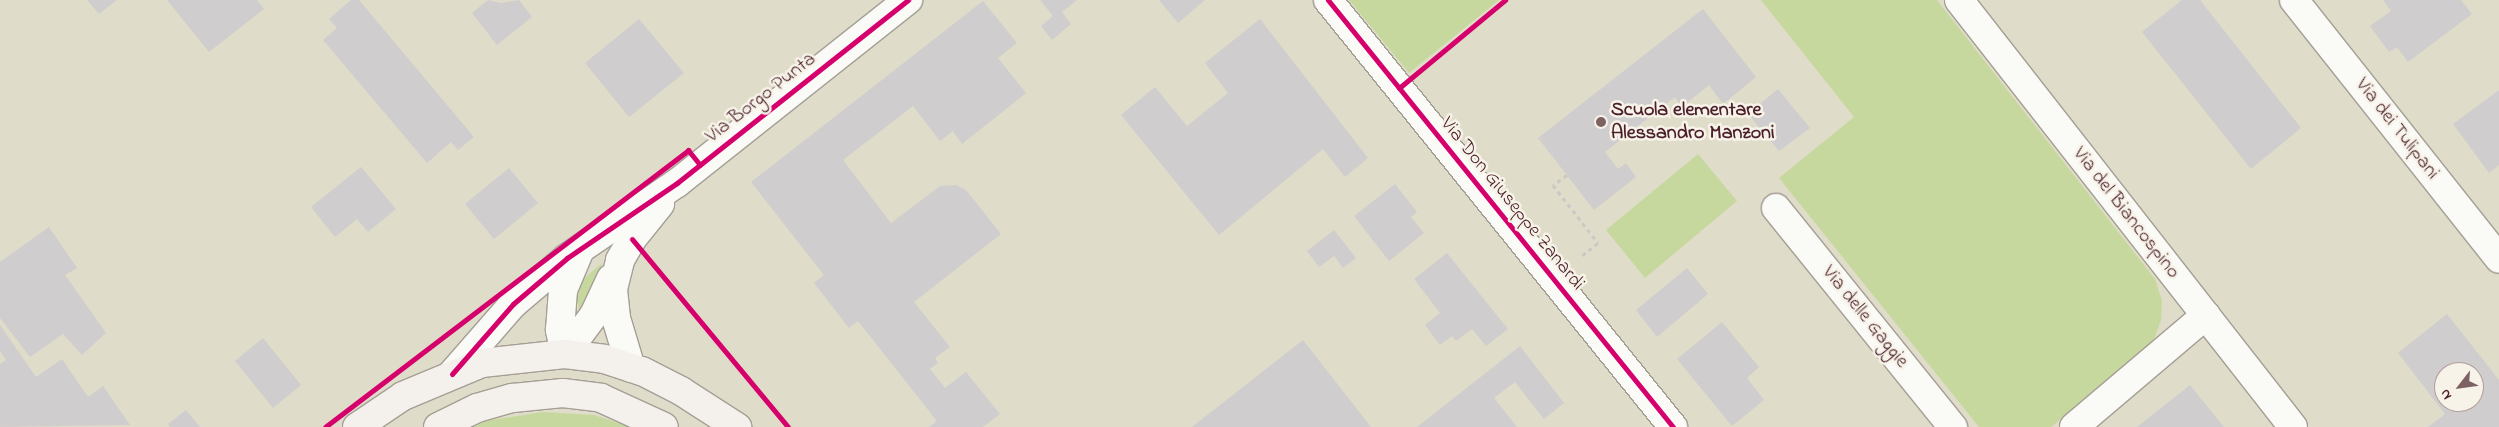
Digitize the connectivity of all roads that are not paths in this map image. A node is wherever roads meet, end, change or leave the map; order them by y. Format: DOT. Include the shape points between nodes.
graph roads {
  1 [pos="908,0"];
  2 [pos="1328,0"];
  3 [pos="1959,0"];
  4 [pos="2294,0"];
  5 [pos="677,184"];
  6 [pos="1776,208"];
  7 [pos="582,248"];
  8 [pos="2499,259"];
  9 [pos="620,260"];
  10 [pos="2206,316"];
  11 [pos="565,354"];
  12 [pos="631,368"];
  13 [pos="452,374"];
  14 [pos="563,393"];
  15 [pos="357,427"];
  16 [pos="438,427"];
  17 [pos="664,427"];
  18 [pos="737,427"];
  19 [pos="1673,427"];
  20 [pos="1953,427"];
  21 [pos="2074,427"];
  22 [pos="2294,427"];
  1 -- 5 [label="street, Via Borgo Punta"];
  2 -- 19 [label="street, Via Don Giuseppe Zanardi"];
  3 -- 10 [label="street, Via del Biancospino"];
  4 -- 8 [label="street, Via dei Tulipani"];
  5 -- 7 [label="street, Via Borgo Punta"];
  5 -- 9 [label="street, Via Borgo Punta" via="636,232"];
  6 -- 20 [label="street, Via delle Gaggie"];
  7 -- 11 [label="street" via="563,290 560,330"];
  7 -- 13 [label="street, Via Borgo Punta" via="513,304"];
  9 -- 11 [label="street, Via Borgo Punta" via="594,315"];
  9 -- 12 [label="street, Via Borgo Punta" via="613,289 614,305"];
  10 -- 21 [label="street"];
  10 -- 22 [label="street, Via del Biancospino"];
  11 -- 12 [label="street" via="604,359"];
  11 -- 13 [label="street, Via Borgo Punta" via="482,363"];
  11 -- 14 [label="street"];
  12 -- 18 [label="street" via="681,391"];
  13 -- 15 [label="street, Via Borgo Punta" via="403,396"];
  14 -- 16 [label="street" via="512,398 477,408"];
  14 -- 17 [label="street" via="601,398"];
}
